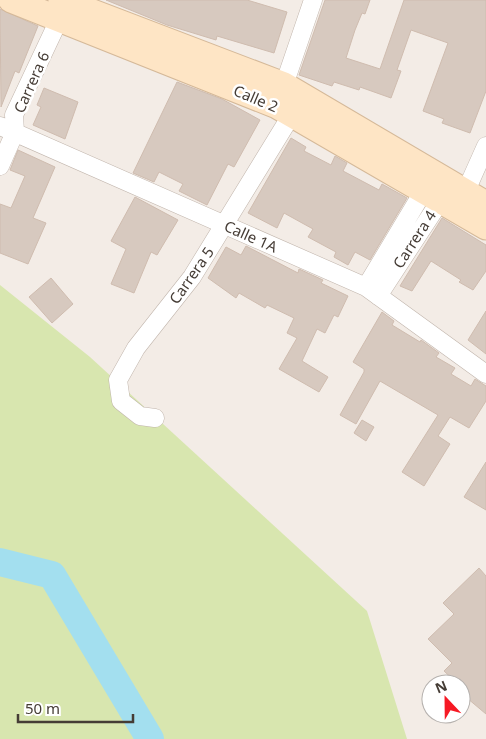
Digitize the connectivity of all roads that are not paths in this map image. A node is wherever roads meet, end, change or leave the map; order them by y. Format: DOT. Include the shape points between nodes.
graph roads {
  1 [pos="11,0"];
  2 [pos="313,0"];
  3 [pos="64,5"];
  4 [pos="289,101"];
  5 [pos="7,129"];
  6 [pos="486,146"];
  7 [pos="0,166"];
  8 [pos="452,193"];
  9 [pos="226,224"];
  10 [pos="486,227"];
  11 [pos="372,291"];
  12 [pos="486,374"];
  13 [pos="155,418"];
  1 -- 3 [label="main road, Calle 2"];
  2 -- 4 [label="street, Carrera 5"];
  3 -- 4 [label="main road, Calle 2"];
  3 -- 5 [label="street, Carrera 6"];
  4 -- 8 [label="main road, Calle 2"];
  4 -- 9 [label="street, Carrera 5"];
  5 -- 7 [label="street, Carrera 6"];
  5 -- 9 [label="street, Calle 1A"];
  6 -- 8 [label="street, Carrera 4"];
  8 -- 10 [label="main road, Calle 2"];
  8 -- 11 [label="street, Carrera 4"];
  9 -- 11 [label="street, Calle 1A"];
  9 -- 13 [label="street, Carrera 5" via="192,277 136,348 118,380 121,401 140,416"];
  11 -- 12 [label="street, Calle 1A"];
}
